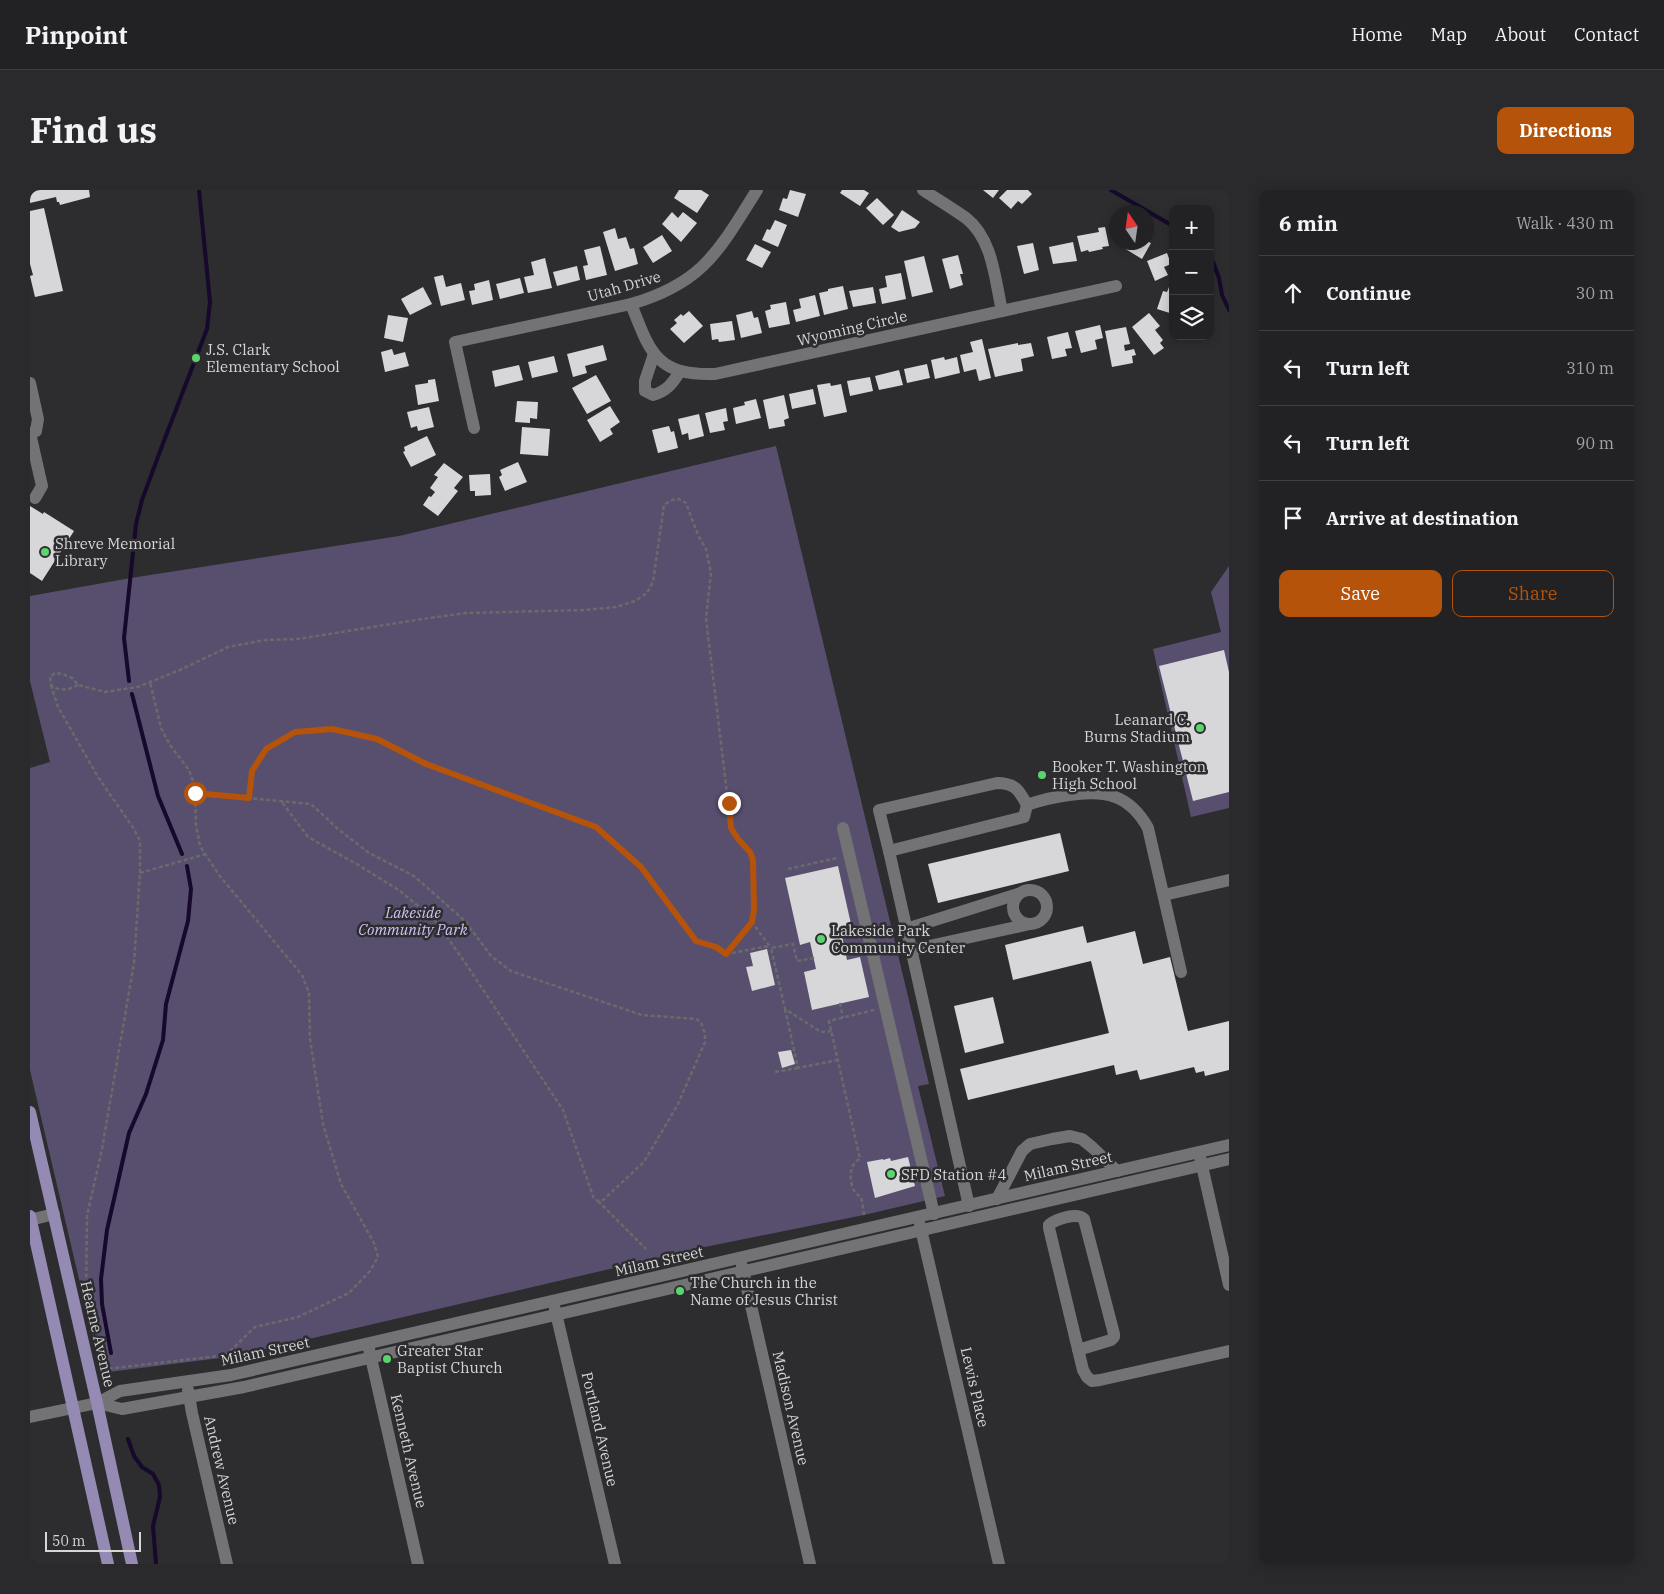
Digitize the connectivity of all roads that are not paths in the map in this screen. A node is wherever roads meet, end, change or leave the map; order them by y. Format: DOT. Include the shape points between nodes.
graph roads {
  1 [pos="756,190"];
  2 [pos="923,190"];
  3 [pos="1116,286"];
  4 [pos="632,304"];
  5 [pos="1002,311"];
  6 [pos="654,354"];
  7 [pos="680,371"];
  8 [pos="30,383"];
  9 [pos="474,428"];
  10 [pos="30,433"];
  11 [pos="34,467"];
  12 [pos="36,498"];
  13 [pos="1027,805"];
  14 [pos="844,828"];
  15 [pos="888,851"];
  16 [pos="1229,880"];
  17 [pos="1018,894"];
  18 [pos="1164,895"];
  19 [pos="1030,924"];
  20 [pos="906,929"];
  21 [pos="911,950"];
  22 [pos="1181,972"];
  23 [pos="30,1112"];
  24 [pos="1229,1145"];
  25 [pos="1198,1152"];
  26 [pos="1229,1159"];
  27 [pos="1202,1166"];
  28 [pos="1117,1171"];
  29 [pos="997,1199"];
  30 [pos="969,1206"];
  31 [pos="54,1214"];
  32 [pos="934,1214"];
  33 [pos="30,1218"];
  34 [pos="918,1218"];
  35 [pos="922,1231"];
  36 [pos="740,1259"];
  37 [pos="743,1272"];
  38 [pos="1229,1285"];
  39 [pos="553,1302"];
  40 [pos="556,1315"];
  41 [pos="368,1344"];
  42 [pos="1078,1350"];
  43 [pos="1229,1351"];
  44 [pos="371,1358"];
  45 [pos="187,1382"];
  46 [pos="189,1398"];
  47 [pos="97,1403"];
  48 [pos="74,1407"];
  49 [pos="30,1417"];
  50 [pos="108,1564"];
  51 [pos="132,1564"];
  52 [pos="227,1564"];
  53 [pos="418,1564"];
  54 [pos="615,1564"];
  55 [pos="810,1564"];
  56 [pos="999,1564"];
  1 -- 4 [label="street, Utah Drive" via="725,240 703,266 676,287"];
  2 -- 5 [label="street" via="966,218 980,234 989,253"];
  3 -- 5 [label="street, Wyoming Circle"];
  4 -- 6 [label="street, Wyoming Circle"];
  4 -- 9 [label="street, Utah Drive" via="455,342"];
  5 -- 7 [label="street, Wyoming Circle" via="721,374 700,375"];
  6 -- 7 [label="street, Wyoming Circle"];
  6 -- 7 [label="street" via="645,391 653,395 662,392"];
  8 -- 10 [label="street" via="38,419 36,431"];
  10 -- 11 [label="street"];
  11 -- 12 [label="street" via="42,486"];
  13 -- 15 [label="street" via="1024,817"];
  13 -- 15 [label="street" via="1020,791 1008,783 997,783 879,810"];
  13 -- 18 [label="street" via="1045,798 1091,792 1118,797 1142,816 1148,828"];
  14 -- 32 [label="street"];
  15 -- 20 [label="street"];
  16 -- 18 [label="street"];
  17 -- 19 [label="street" via="1013,904 1015,916"];
  17 -- 19 [label="street" via="1035,890 1046,901 1044,916"];
  17 -- 20 [label="street"];
  18 -- 22 [label="street"];
  19 -- 21 [label="street"];
  20 -- 21 [label="street"];
  21 -- 30 [label="street"];
  23 -- 31 [label="main road, Hearne Avenue"];
  24 -- 25 [label="street, Milam Street"];
  25 -- 27 [label="street"];
  25 -- 28 [label="street, Milam Street"];
  26 -- 27 [label="street, Milam Street"];
  27 -- 35 [label="street, Milam Street"];
  27 -- 38 [label="street"];
  28 -- 29 [label="street, Milam Street"];
  28 -- 29 [label="street" via="1082,1139 1070,1136 1030,1144 1022,1151"];
  29 -- 30 [label="street, Milam Street"];
  30 -- 32 [label="street, Milam Street"];
  31 -- 33 [label="street"];
  31 -- 47 [label="main road, Hearne Avenue"];
  32 -- 34 [label="street, Milam Street"];
  33 -- 48 [label="main road"];
  34 -- 35 [label="street, Lewis Place"];
  34 -- 36 [label="street, Milam Street"];
  35 -- 37 [label="street, Milam Street"];
  35 -- 56 [label="street, Lewis Place"];
  36 -- 37 [label="street, Madison Avenue"];
  36 -- 39 [label="street, Milam Street"];
  37 -- 40 [label="street, Milam Street"];
  37 -- 55 [label="street, Madison Avenue"];
  39 -- 40 [label="street, Portland Avenue"];
  39 -- 41 [label="street, Milam Street"];
  40 -- 44 [label="street, Milam Street"];
  40 -- 54 [label="street, Portland Avenue"];
  41 -- 44 [label="street, Kenneth Avenue"];
  41 -- 45 [label="street, Milam Street"];
  42 -- 42 [label="street" via="1049,1225 1082,1216 1114,1338"];
  42 -- 43 [label="street" via="1083,1370 1092,1380"];
  44 -- 46 [label="street, Milam Street"];
  44 -- 53 [label="street, Kenneth Avenue"];
  45 -- 46 [label="street, Andrew Avenue"];
  45 -- 47 [label="street, Milam Street" via="120,1391"];
  46 -- 47 [label="street, Milam Street" via="122,1410"];
  46 -- 52 [label="street, Andrew Avenue"];
  47 -- 48 [label="street, Milam Street"];
  47 -- 51 [label="main road, Hearne Avenue"];
  48 -- 49 [label="street, Milam Street"];
  48 -- 50 [label="main road"];
}
